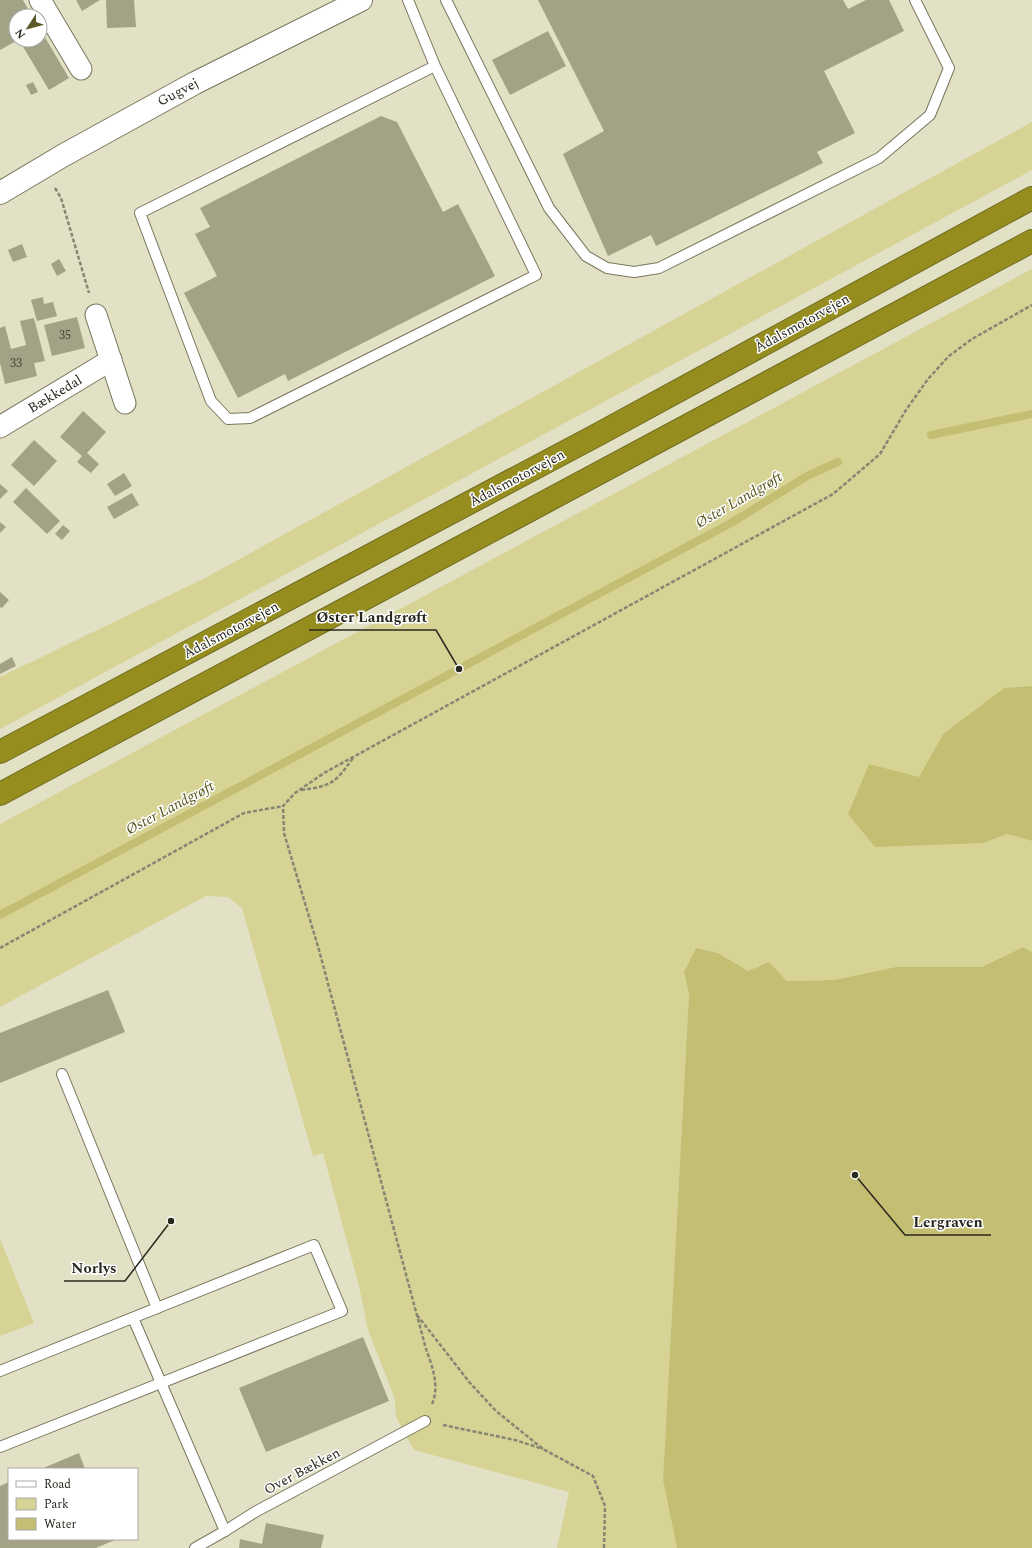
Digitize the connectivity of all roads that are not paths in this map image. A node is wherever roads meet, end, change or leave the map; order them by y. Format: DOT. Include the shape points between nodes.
graph roads {
  1 [pos="40,0"];
  2 [pos="361,0"];
  3 [pos="408,0"];
  4 [pos="446,0"];
  5 [pos="915,0"];
  6 [pos="435,66"];
  7 [pos="82,69"];
  8 [pos="0,193"];
  9 [pos="1032,198"];
  10 [pos="1032,241"];
  11 [pos="96,315"];
  12 [pos="111,360"];
  13 [pos="125,403"];
  14 [pos="0,427"];
  15 [pos="0,752"];
  16 [pos="0,794"];
  17 [pos="62,1074"];
  18 [pos="157,1308"];
  19 [pos="133,1318"];
  20 [pos="0,1371"];
  21 [pos="162,1383"];
  22 [pos="425,1421"];
  23 [pos="0,1447"];
  24 [pos="225,1532"];
  25 [pos="195,1548"];
  1 -- 7 [label="street"];
  2 -- 8 [label="street, Gugvej" via="195,83"];
  3 -- 6 [label="lane"];
  4 -- 5 [label="lane" via="549,208 586,256 607,268 634,272 660,268 879,158 930,115 949,68"];
  6 -- 6 [label="lane" via="536,275 250,418 228,420 211,401 140,213"];
  9 -- 15 [label="highway, Ådalsmotorvejen" via="597,435"];
  10 -- 16 [label="highway"];
  11 -- 12 [label="street"];
  12 -- 13 [label="street"];
  12 -- 14 [label="street, Bækkedal"];
  17 -- 18 [label="lane"];
  18 -- 19 [label="lane"];
  18 -- 21 [label="lane" via="314,1245 342,1311"];
  19 -- 20 [label="lane"];
  19 -- 21 [label="lane"];
  21 -- 23 [label="lane"];
  21 -- 24 [label="lane"];
  22 -- 24 [label="lane, Over Bækken" via="255,1512"];
  24 -- 25 [label="lane, Over Bækken"];
}
